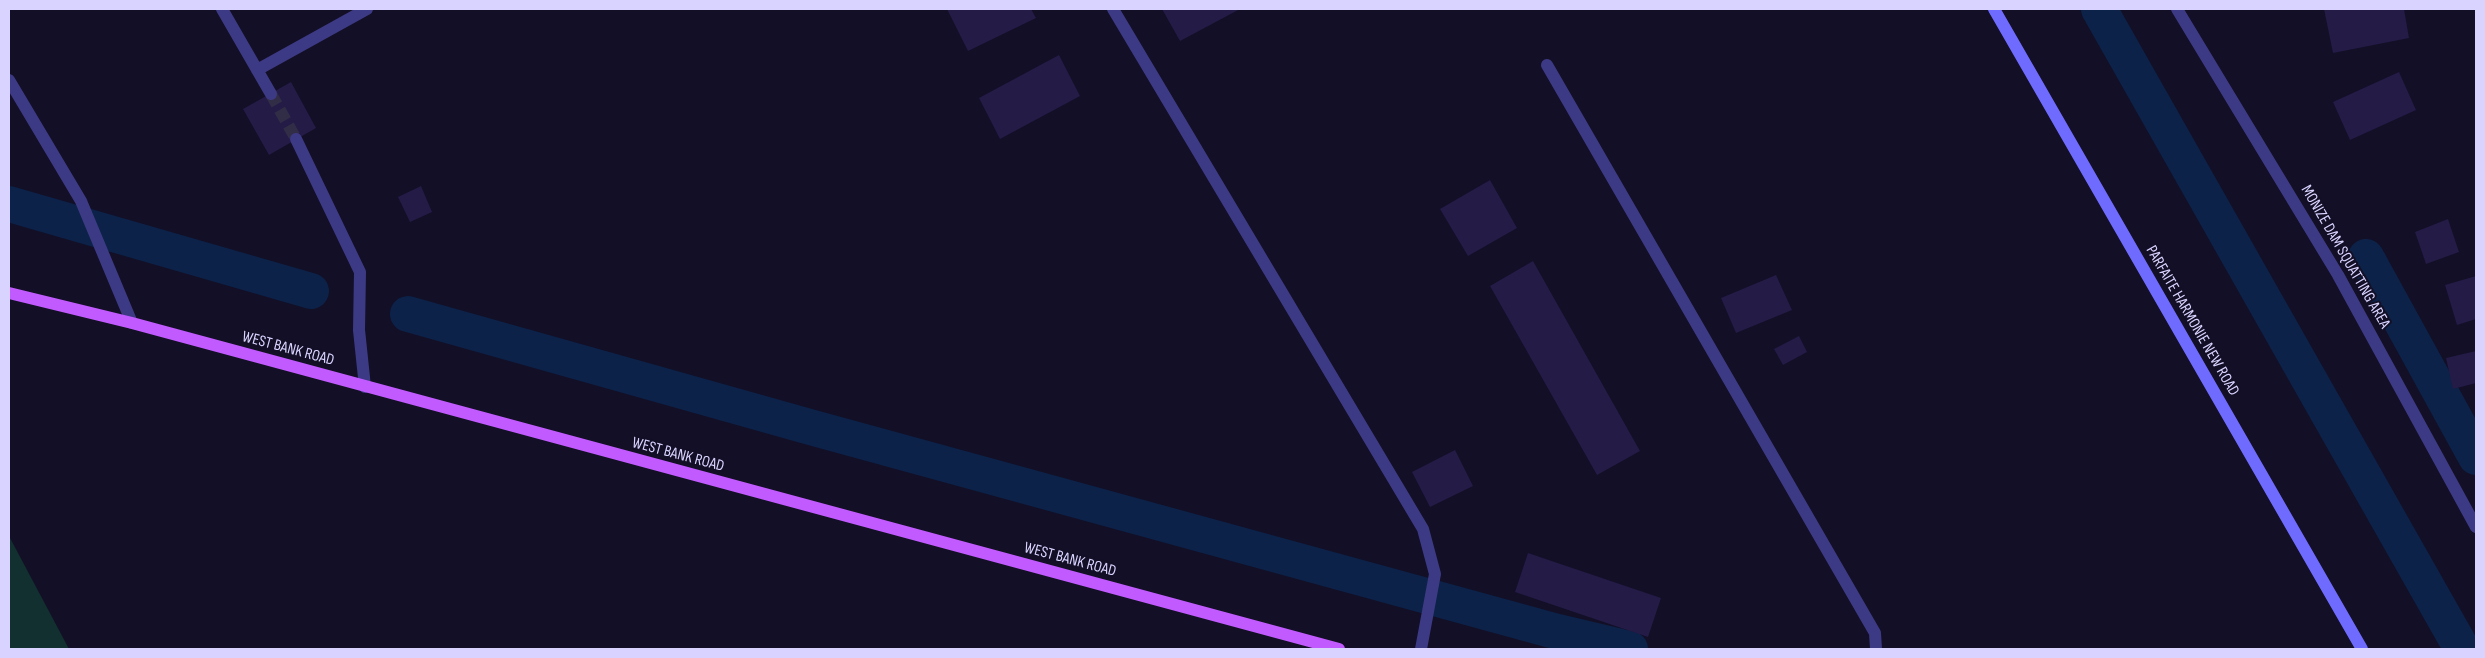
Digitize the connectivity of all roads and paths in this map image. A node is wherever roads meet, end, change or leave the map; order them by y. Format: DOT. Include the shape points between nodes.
graph roads {
  1 [pos="222,9"];
  2 [pos="367,9"];
  3 [pos="1113,9"];
  4 [pos="1994,9"];
  5 [pos="2177,9"];
  6 [pos="1547,65"];
  7 [pos="257,70"];
  8 [pos="9,80"];
  9 [pos="271,94"];
  10 [pos="296,139"];
  11 [pos="9,293"];
  12 [pos="132,323"];
  13 [pos="365,387"];
  14 [pos="2476,526"];
  15 [pos="1340,649"];
  16 [pos="1421,649"];
  17 [pos="1876,649"];
  18 [pos="2362,649"];
  1 -- 7 [label="street"];
  2 -- 7 [label="street"];
  3 -- 16 [label="street" via="1423,529 1436,574"];
  4 -- 18 [label="street, PARFAITE HARMONIE NEW ROAD"];
  5 -- 14 [label="street, MONIZE DAM SQUATTING AREA" via="2338,275"];
  6 -- 17 [label="street" via="1875,633"];
  7 -- 9 [label="street"];
  8 -- 12 [label="street" via="81,201"];
  10 -- 13 [label="street" via="360,272 359,330"];
  11 -- 12 [label="main road, WEST BANK ROAD"];
  12 -- 13 [label="main road, WEST BANK ROAD"];
  13 -- 15 [label="main road, WEST BANK ROAD"];
}
